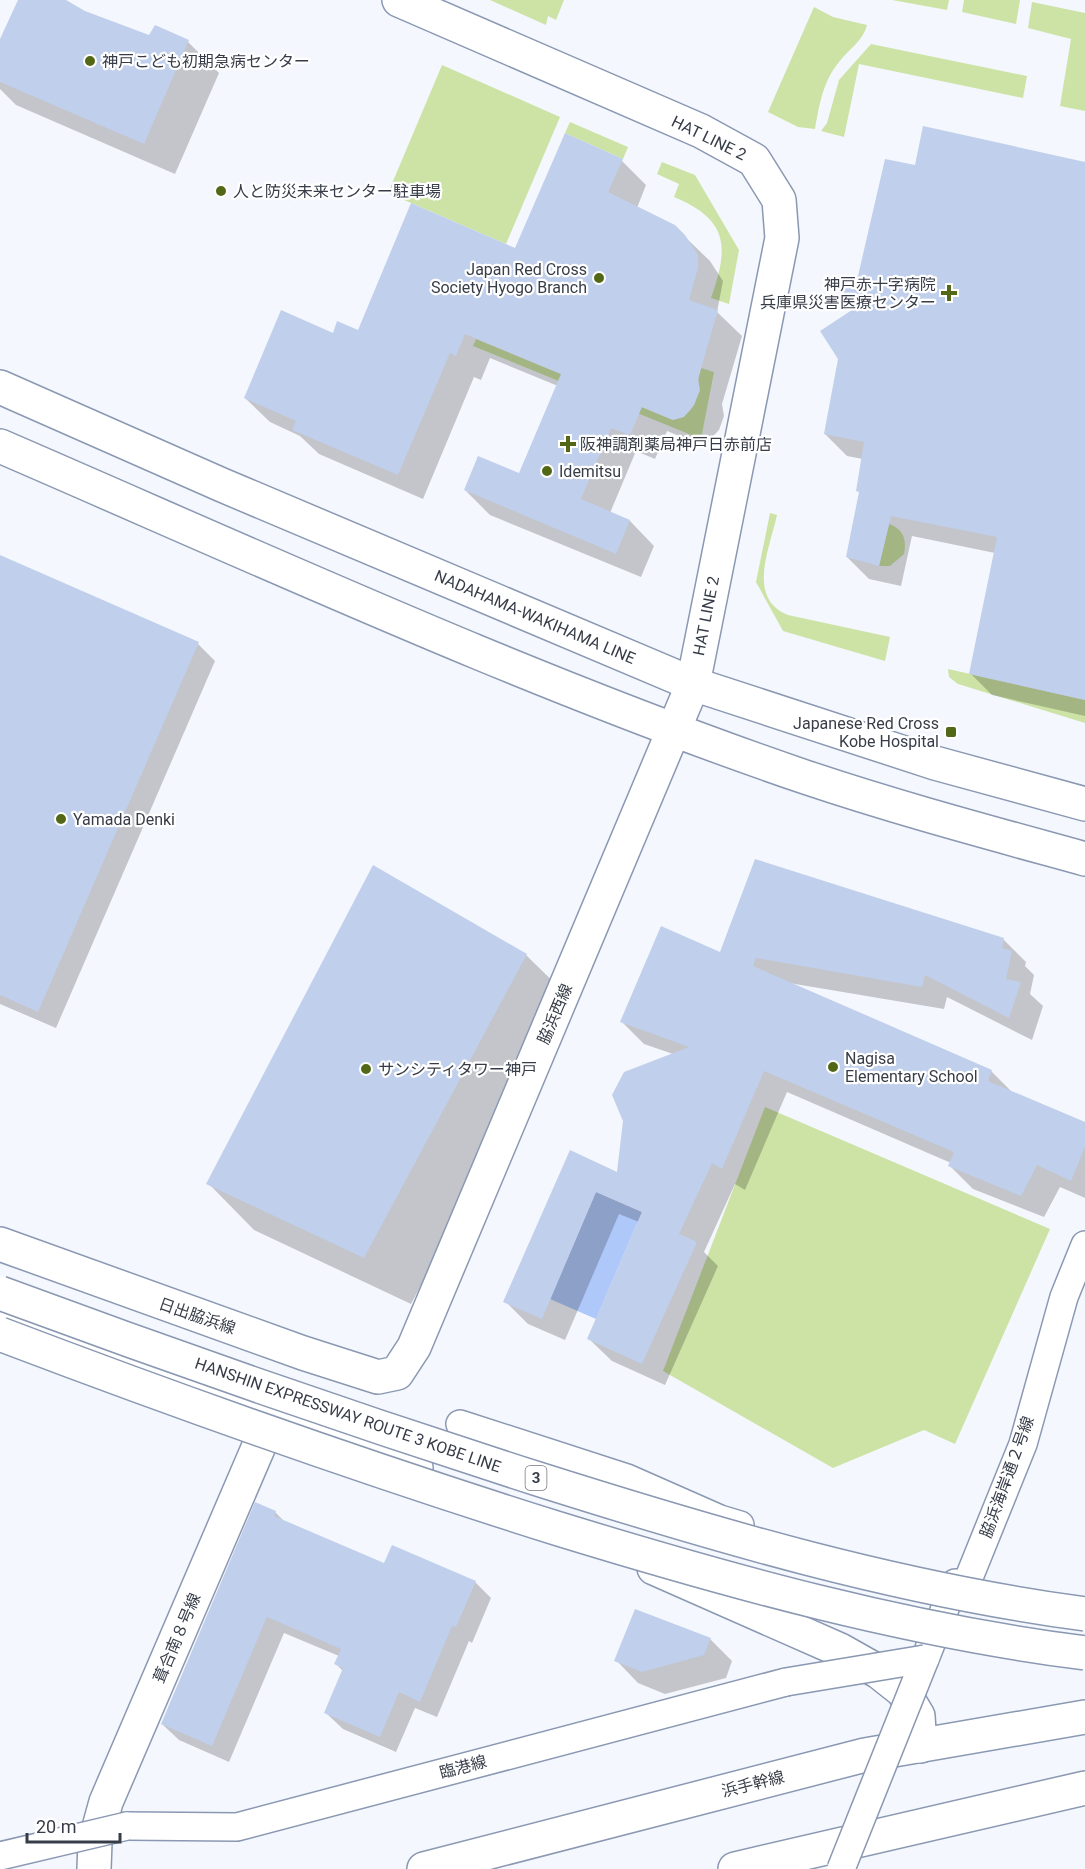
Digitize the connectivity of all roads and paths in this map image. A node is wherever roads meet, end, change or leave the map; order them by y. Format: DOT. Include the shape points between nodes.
graph roads {
  1 [pos="399,0"];
  2 [pos="0,387"];
  3 [pos="0,446"];
  4 [pos="693,684"];
  5 [pos="675,730"];
  6 [pos="1085,804"];
  7 [pos="1085,859"];
  8 [pos="1085,1224"];
  9 [pos="0,1244"];
  10 [pos="1085,1245"];
  11 [pos="0,1293"];
  12 [pos="0,1313"];
  13 [pos="0,1335"];
  14 [pos="397,1372"];
  15 [pos="1020,1384"];
  16 [pos="274,1410"];
  17 [pos="460,1424"];
  18 [pos="955,1583"];
  19 [pos="1085,1614"];
  20 [pos="1085,1653"];
  21 [pos="925,1659"];
  22 [pos="1085,1717"];
  23 [pos="920,1746"];
  24 [pos="1077,1794"];
  25 [pos="0,1856"];
  26 [pos="832,1861"];
  27 [pos="94,1869"];
  28 [pos="424,1869"];
  29 [pos="735,1869"];
  1 -- 4 [label="main road, HAT LINE 2" via="710,136 754,160 779,200 782,238"];
  2 -- 4 [label="main road, NADAHAMA-WAKIHAMA LINE"];
  3 -- 5 [label="main road" via="545,681"];
  4 -- 5 [label="main road, 脇浜西線"];
  4 -- 6 [label="main road, NADAHAMA-WAKIHAMA LINE" via="935,762"];
  5 -- 7 [label="main road" via="818,781"];
  5 -- 14 [label="main road, 脇浜西線" via="414,1347"];
  8 -- 15 [label="street"];
  9 -- 14 [label="main road, 日出脇浜線" via="303,1353 378,1377"];
  10 -- 18 [label="street, 脇浜海岸通２号線" via="1064,1297 1023,1444 966,1585"];
  11 -- 19 [label="main road, HANSHIN EXPRESSWAY ROUTE 3 KOBE LINE / 3, bridge" via="363,1423 695,1528 886,1578"];
  12 -- 16 [label="main road"];
  13 -- 16 [label="main road" via="238,1425"];
  13 -- 20 [label="main road, bridge" via="453,1495 671,1563 876,1617"];
  16 -- 23 [label="main road" via="574,1532 840,1650 903,1691 918,1716"];
  16 -- 27 [label="main road, 葺合南８号線" via="106,1802 95,1842"];
  17 -- 18 [label="street" via="627,1478 720,1519"];
  18 -- 21 [label="street, 脇浜海岸通２号線, bridge"];
  21 -- 25 [label="street, 臨港線, bridge" via="786,1682 237,1827 127,1826"];
  21 -- 26 [label="street, 脇浜海岸通２号線, bridge"];
  22 -- 23 [label="main road, 浜手幹線"];
  23 -- 28 [label="main road, 浜手幹線" via="858,1757"];
  24 -- 26 [label="main road"];
  26 -- 29 [label="main road"];
}
